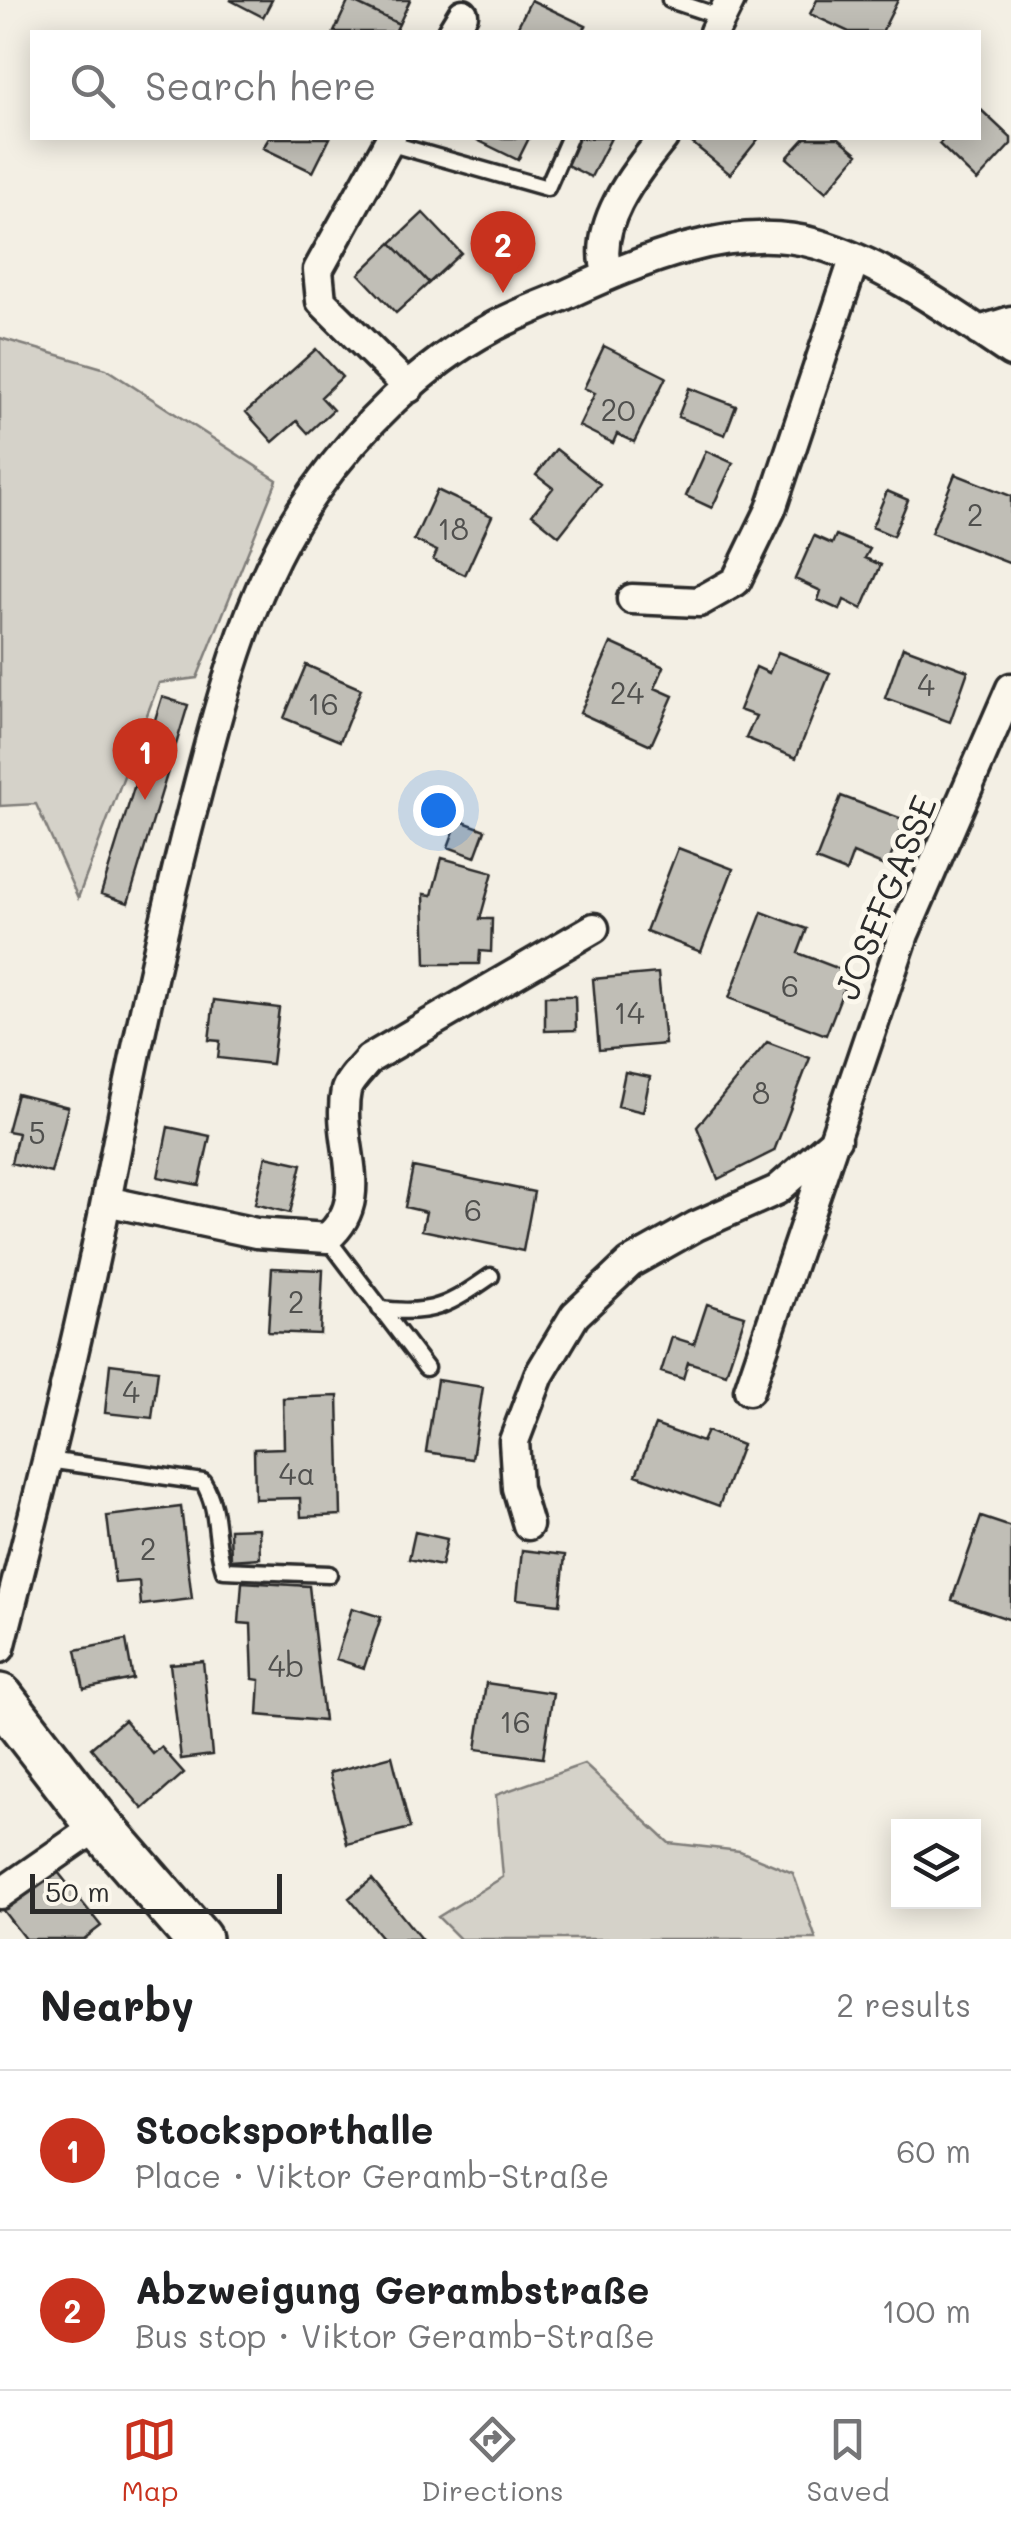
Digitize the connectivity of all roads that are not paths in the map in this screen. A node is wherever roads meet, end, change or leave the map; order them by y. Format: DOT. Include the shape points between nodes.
graph roads {
  1 [pos="670,0"];
  2 [pos="722,17"];
  3 [pos="389,140"];
  4 [pos="569,140"];
  5 [pos="660,140"];
  6 [pos="854,260"];
  7 [pos="608,276"];
  8 [pos="1011,321"];
  9 [pos="979,332"];
  10 [pos="1011,352"];
  11 [pos="408,388"];
  12 [pos="632,599"];
  13 [pos="1011,688"];
  14 [pos="594,928"];
  15 [pos="837,1138"];
  16 [pos="106,1200"];
  17 [pos="326,1238"];
  18 [pos="491,1276"];
  19 [pos="380,1309"];
  20 [pos="426,1368"];
  21 [pos="749,1390"];
  22 [pos="48,1460"];
  23 [pos="528,1525"];
  24 [pos="329,1574"];
  25 [pos="0,1648"];
  26 [pos="0,1697"];
  27 [pos="98,1825"];
  28 [pos="0,1894"];
  29 [pos="198,1939"];
  1 -- 2 [label="lane"];
  3 -- 4 [label="lane" via="547,188"];
  3 -- 11 [label="street" via="318,270 321,302"];
  5 -- 7 [label="street" via="612,214 601,256"];
  6 -- 7 [label="street" via="816,244 761,236 674,252"];
  6 -- 9 [label="street"];
  6 -- 12 [label="street" via="771,509 736,581 699,602"];
  7 -- 11 [label="street" via="490,328"];
  8 -- 9 [label="street"];
  9 -- 10 [label="street"];
  11 -- 16 [label="street" via="311,496 271,571 224,686 144,1000"];
  13 -- 15 [label="street, JOSEFGASSE" via="904,934"];
  14 -- 17 [label="street" via="369,1059 346,1087 353,1200 343,1224"];
  15 -- 21 [label="street, JOSEFGASSE"];
  15 -- 23 [label="street" via="777,1190 630,1263 575,1314 514,1441"];
  16 -- 17 [label="street" via="256,1233"];
  16 -- 22 [label="street"];
  17 -- 19 [label="lane"];
  18 -- 19 [label="lane" via="452,1304 416,1314"];
  19 -- 20 [label="lane"];
  22 -- 24 [label="lane" via="202,1482 216,1503 224,1570"];
  22 -- 25 [label="street"];
  26 -- 27 [label="main road"];
  27 -- 28 [label="street"];
  27 -- 29 [label="main road"];
}
